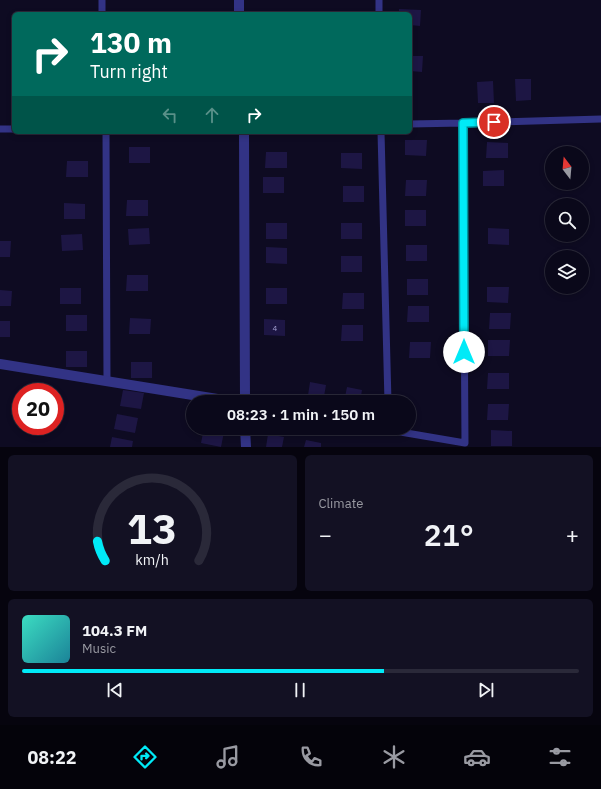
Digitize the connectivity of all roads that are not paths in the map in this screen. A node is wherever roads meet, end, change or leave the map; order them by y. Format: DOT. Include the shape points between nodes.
graph roads {
  1 [pos="102,0"];
  2 [pos="239,0"];
  3 [pos="379,0"];
  4 [pos="102,12"];
  5 [pos="239,12"];
  6 [pos="379,12"];
  7 [pos="601,119"];
  8 [pos="463,123"];
  9 [pos="412,124"];
  10 [pos="0,129"];
  11 [pos="12,129"];
  12 [pos="106,134"];
  13 [pos="244,134"];
  14 [pos="381,134"];
  15 [pos="0,364"];
  16 [pos="106,382"];
  17 [pos="190,395"];
  18 [pos="245,395"];
  19 [pos="388,395"];
  20 [pos="416,434"];
  21 [pos="245,435"];
  22 [pos="246,447"];
  1 -- 4 [label="lane"];
  2 -- 5 [label="street"];
  3 -- 6 [label="lane"];
  7 -- 8 [label="lane"];
  8 -- 9 [label="lane"];
  8 -- 20 [label="lane" via="465,444"];
  10 -- 11 [label="lane"];
  12 -- 16 [label="lane"];
  13 -- 18 [label="street"];
  14 -- 19 [label="lane"];
  15 -- 16 [label="street"];
  16 -- 17 [label="street"];
  21 -- 22 [label="street"];
}
